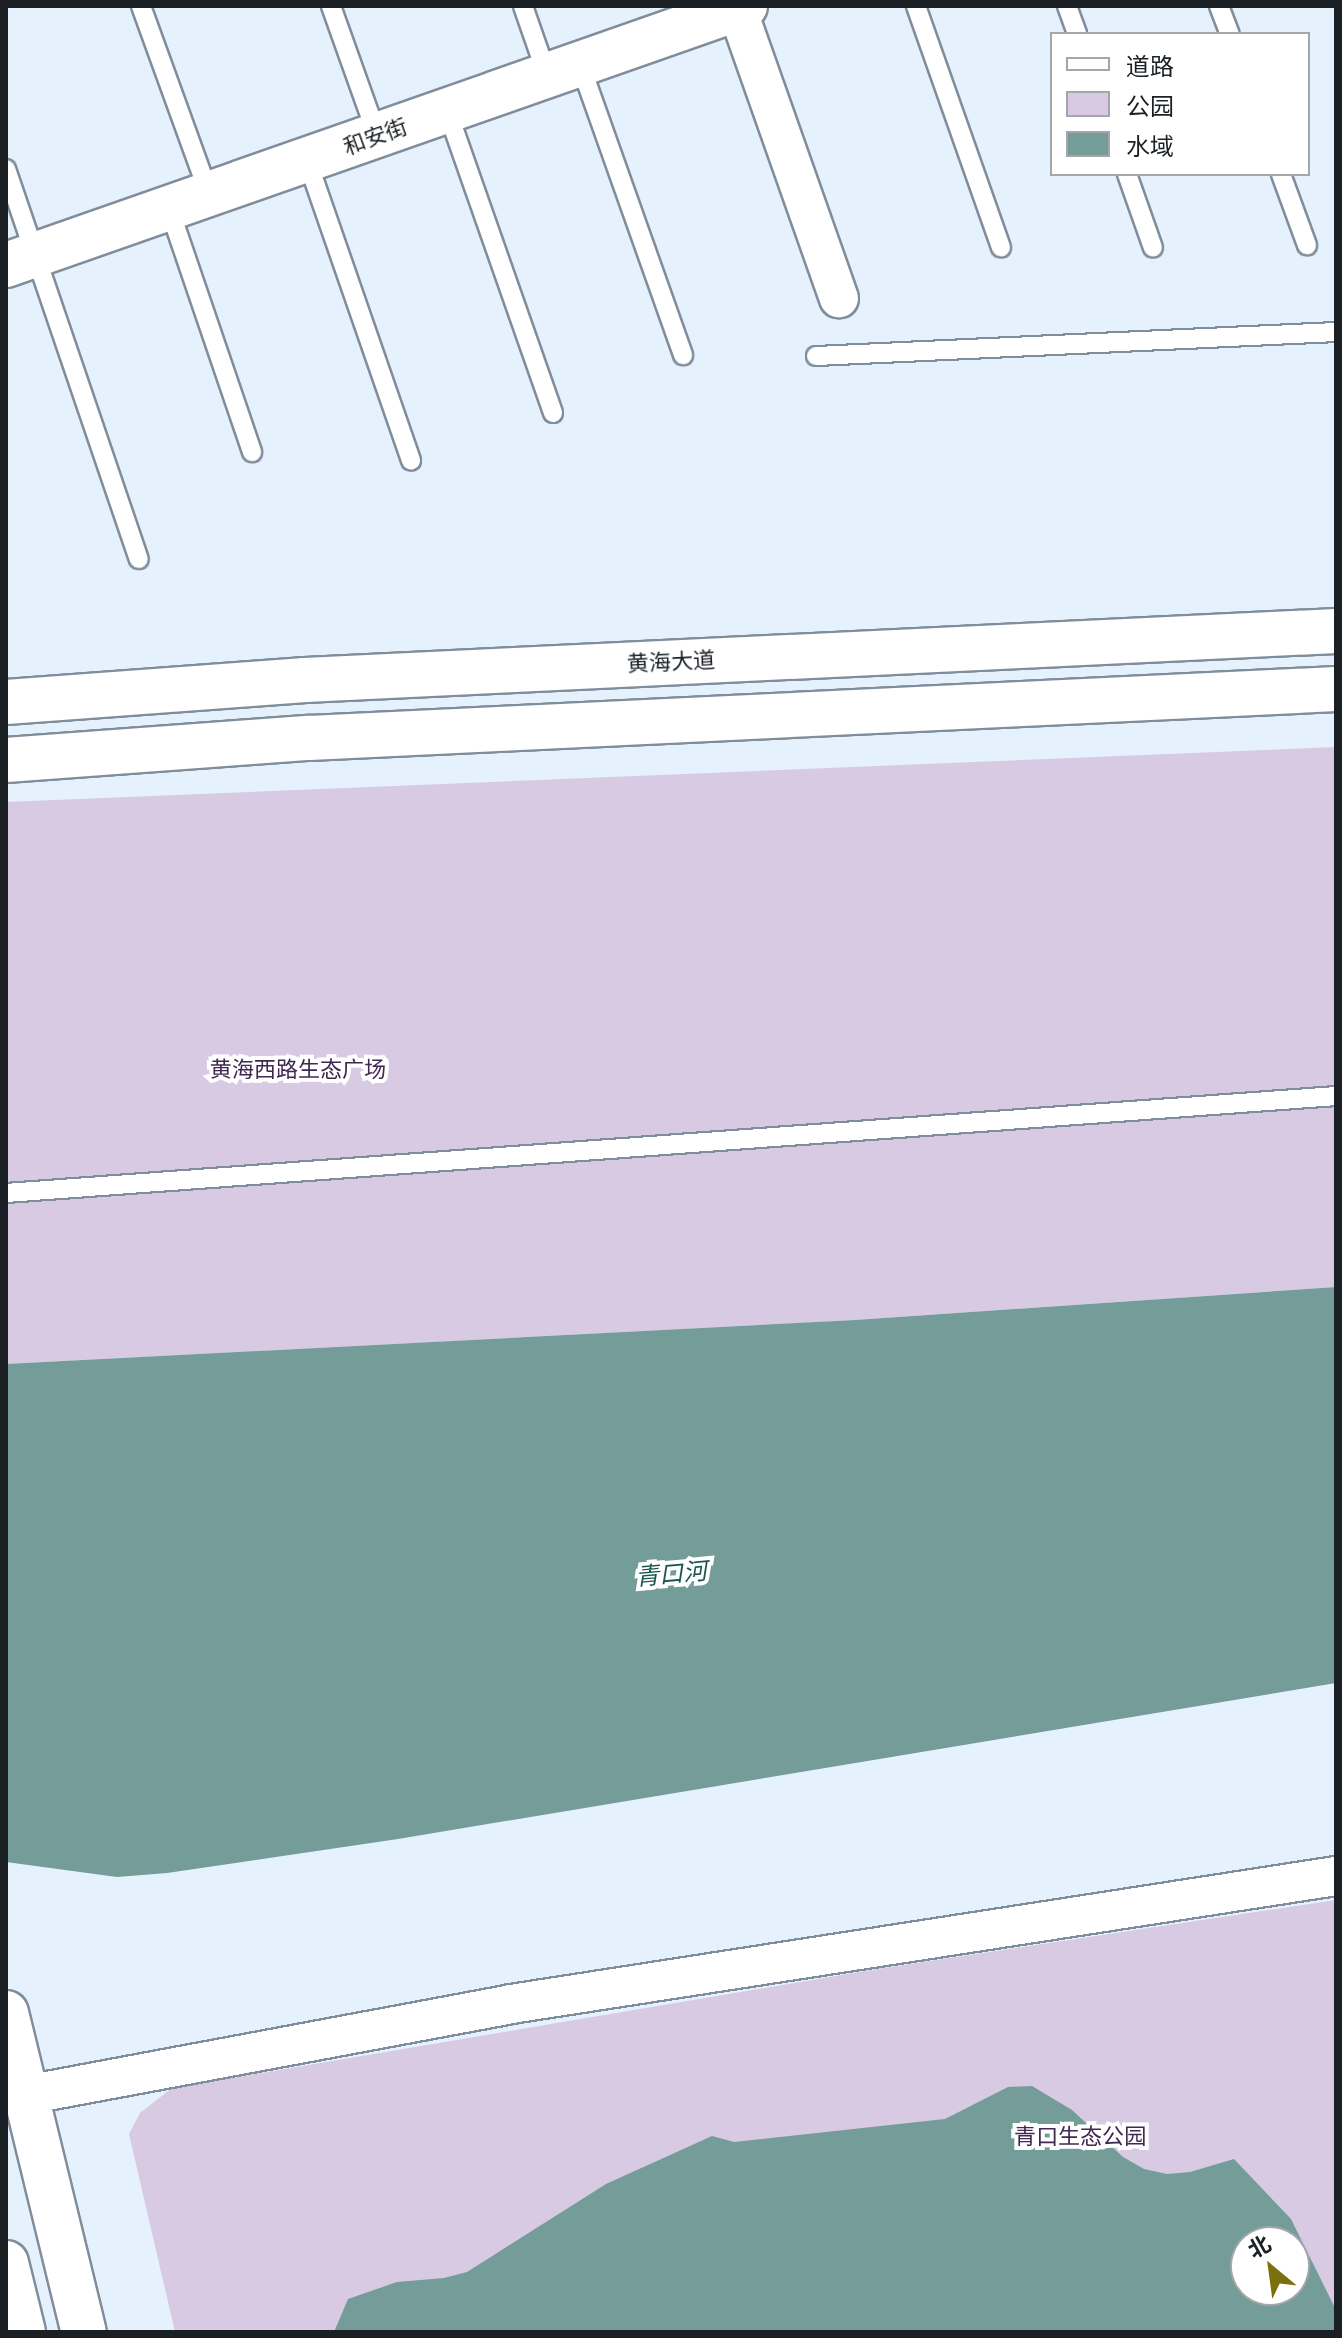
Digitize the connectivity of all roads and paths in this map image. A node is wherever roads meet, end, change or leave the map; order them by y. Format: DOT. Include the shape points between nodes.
graph roads {
  1 [pos="141,6"];
  2 [pos="331,6"];
  3 [pos="523,6"];
  4 [pos="916,6"];
  5 [pos="1067,6"];
  6 [pos="1219,6"];
  7 [pos="739,7"];
  8 [pos="1076,32"];
  9 [pos="1229,32"];
  10 [pos="564,69"];
  11 [pos="447,110"];
  12 [pos="377,135"];
  13 [pos="307,160"];
  14 [pos="6,169"];
  15 [pos="1128,176"];
  16 [pos="1282,176"];
  17 [pos="189,201"];
  18 [pos="1307,245"];
  19 [pos="1001,248"];
  20 [pos="1153,248"];
  21 [pos="21,260"];
  22 [pos="839,298"];
  23 [pos="1336,332"];
  24 [pos="683,355"];
  25 [pos="816,356"];
  26 [pos="553,413"];
  27 [pos="252,452"];
  28 [pos="411,460"];
  29 [pos="139,559"];
  30 [pos="1336,631"];
  31 [pos="1336,689"];
  32 [pos="6,702"];
  33 [pos="6,760"];
  34 [pos="1336,1096"];
  35 [pos="6,1193"];
  36 [pos="1336,1876"];
  37 [pos="6,2013"];
  38 [pos="26,2095"];
  39 [pos="6,2263"];
  40 [pos="23,2332"];
  41 [pos="84,2332"];
  1 -- 17 [label="lane"];
  2 -- 12 [label="lane"];
  3 -- 10 [label="lane"];
  4 -- 19 [label="lane"];
  5 -- 8 [label="lane"];
  6 -- 9 [label="lane"];
  7 -- 10 [label="main road, 和安街"];
  7 -- 22 [label="street"];
  10 -- 11 [label="main road, 和安街"];
  10 -- 24 [label="lane"];
  11 -- 12 [label="main road, 和安街"];
  11 -- 26 [label="lane"];
  12 -- 13 [label="main road, 和安街"];
  13 -- 17 [label="main road, 和安街"];
  13 -- 28 [label="lane"];
  14 -- 21 [label="lane"];
  15 -- 20 [label="lane"];
  16 -- 18 [label="lane"];
  17 -- 21 [label="main road, 和安街"];
  17 -- 27 [label="lane"];
  21 -- 29 [label="lane"];
  23 -- 25 [label="lane"];
  30 -- 32 [label="main road, 黄海大道" via="337,678"];
  31 -- 33 [label="main road" via="309,738"];
  34 -- 35 [label="lane"];
  36 -- 38 [label="street" via="511,2004"];
  37 -- 38 [label="main road"];
  38 -- 41 [label="main road"];
  39 -- 40 [label="main road"];
}
